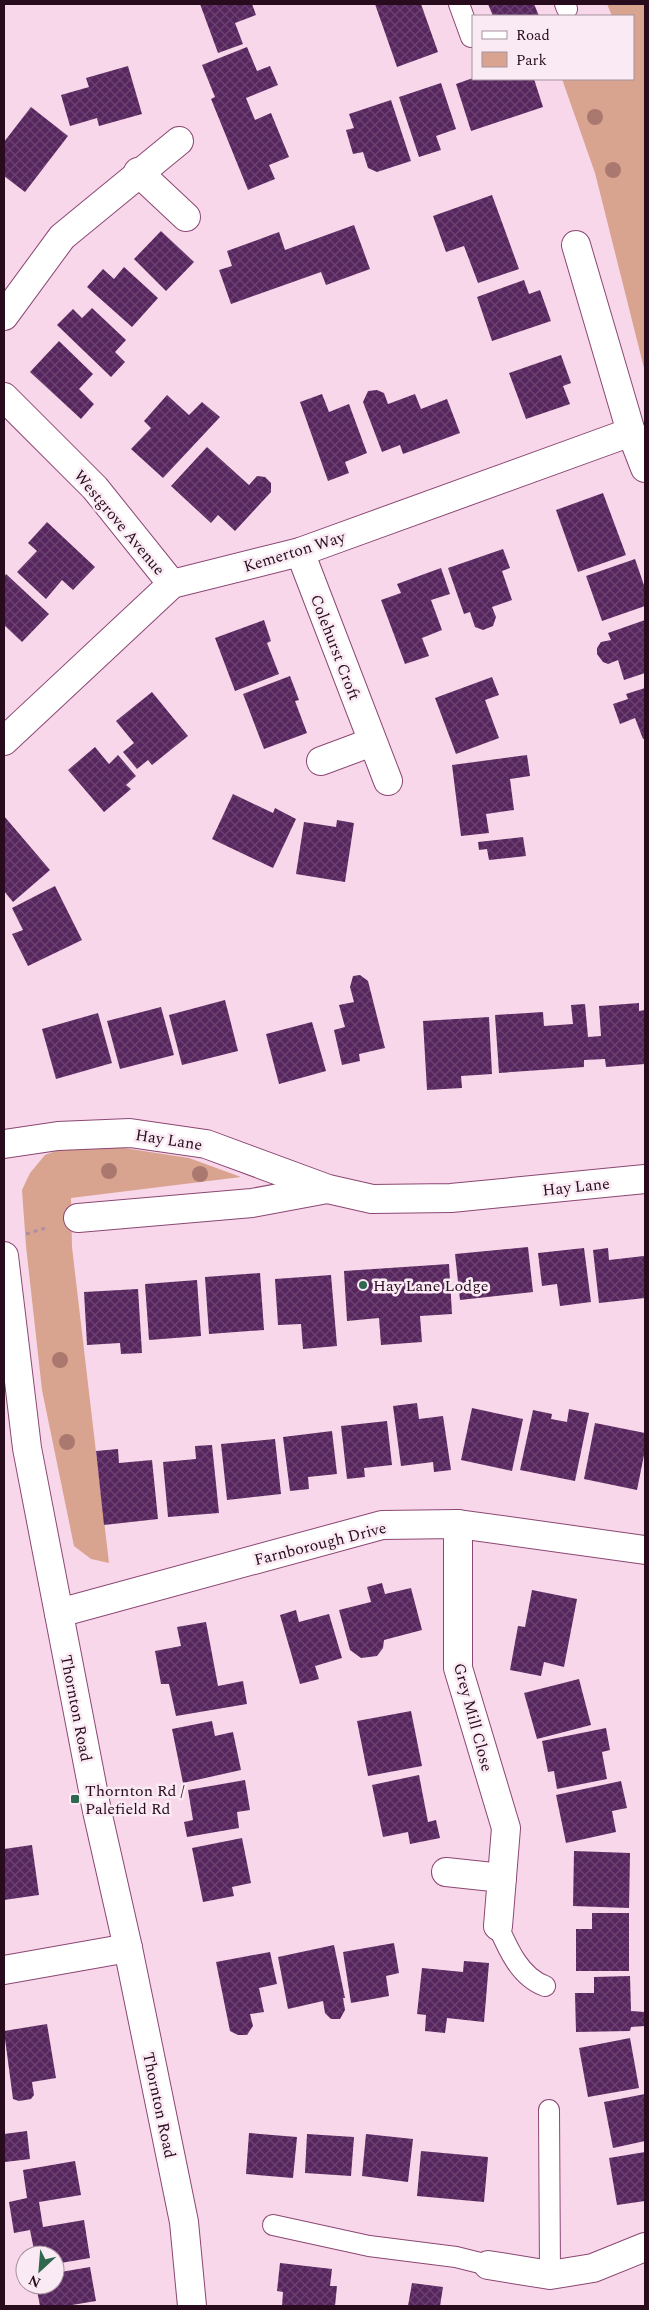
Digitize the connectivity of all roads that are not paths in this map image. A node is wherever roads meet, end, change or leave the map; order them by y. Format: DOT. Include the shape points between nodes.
graph roads {
  1 [pos="459,4"];
  2 [pos="471,37"];
  3 [pos="179,141"];
  4 [pos="138,172"];
  5 [pos="186,217"];
  6 [pos="576,245"];
  7 [pos="4,316"];
  8 [pos="4,397"];
  9 [pos="630,432"];
  10 [pos="645,468"];
  11 [pos="300,552"];
  12 [pos="172,584"];
  13 [pos="4,740"];
  14 [pos="372,742"];
  15 [pos="321,761"];
  16 [pos="388,781"];
  17 [pos="4,1144"];
  18 [pos="645,1179"];
  19 [pos="328,1189"];
  20 [pos="78,1218"];
  21 [pos="4,1256"];
  22 [pos="458,1524"];
  23 [pos="645,1550"];
  24 [pos="59,1612"];
  25 [pos="446,1872"];
  26 [pos="502,1878"];
  27 [pos="498,1926"];
  28 [pos="128,1948"];
  29 [pos="4,1970"];
  30 [pos="545,1986"];
  31 [pos="549,2110"];
  32 [pos="273,2225"];
  33 [pos="645,2247"];
  34 [pos="488,2265"];
  35 [pos="550,2275"];
  36 [pos="192,2306"];
  1 -- 2 [label="lane"];
  3 -- 4 [label="street"];
  4 -- 5 [label="street"];
  4 -- 7 [label="street" via="62,237"];
  6 -- 9 [label="street"];
  8 -- 12 [label="street, Westgrove Avenue" via="95,488"];
  9 -- 10 [label="street"];
  9 -- 11 [label="street, Kemerton Way"];
  11 -- 12 [label="street, Kemerton Way"];
  11 -- 14 [label="street, Colehurst Croft"];
  12 -- 13 [label="street, Kemerton Way"];
  14 -- 15 [label="street"];
  14 -- 16 [label="street, Colehurst Croft"];
  17 -- 19 [label="street, Hay Lane" via="58,1136 140,1134 206,1144"];
  18 -- 19 [label="street, Hay Lane" via="451,1198 372,1199"];
  19 -- 20 [label="street, Hay Lane" via="252,1203"];
  21 -- 24 [label="street, Thornton Road" via="27,1448"];
  22 -- 23 [label="street, Farnborough Drive"];
  22 -- 24 [label="street, Farnborough Drive" via="382,1525"];
  22 -- 26 [label="street, Grey Mill Close" via="458,1668 506,1828"];
  24 -- 28 [label="street, Thornton Road" via="97,1812"];
  25 -- 26 [label="street"];
  26 -- 27 [label="street, Grey Mill Close"];
  27 -- 30 [label="lane" via="524,1972"];
  28 -- 29 [label="street"];
  28 -- 36 [label="street, Thornton Road" via="184,2222"];
  31 -- 35 [label="lane"];
  32 -- 34 [label="lane" via="369,2246 456,2257"];
  33 -- 35 [label="street" via="593,2268"];
  34 -- 35 [label="street"];
}
